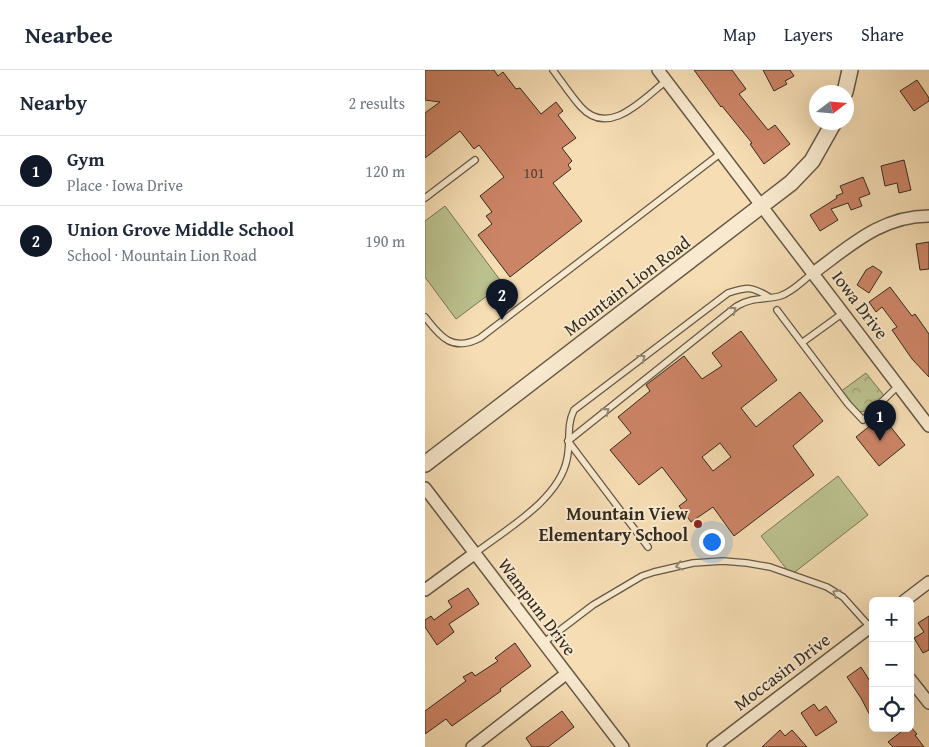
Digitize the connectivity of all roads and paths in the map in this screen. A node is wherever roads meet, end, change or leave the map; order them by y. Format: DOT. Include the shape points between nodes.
graph roads {
  1 [pos="553,70"];
  2 [pos="658,70"];
  3 [pos="850,70"];
  4 [pos="667,81"];
  5 [pos="847,85"];
  6 [pos="830,130"];
  7 [pos="721,153"];
  8 [pos="475,160"];
  9 [pos="425,198"];
  10 [pos="762,207"];
  11 [pos="929,216"];
  12 [pos="813,273"];
  13 [pos="769,297"];
  14 [pos="777,310"];
  15 [pos="843,313"];
  16 [pos="425,317"];
  17 [pos="803,342"];
  18 [pos="898,386"];
  19 [pos="929,426"];
  20 [pos="568,441"];
  21 [pos="425,464"];
  22 [pos="425,488"];
  23 [pos="648,547"];
  24 [pos="475,554"];
  25 [pos="929,582"];
  26 [pos="425,590"];
  27 [pos="909,597"];
  28 [pos="869,624"];
  29 [pos="869,629"];
  30 [pos="543,643"];
  31 [pos="566,674"];
  32 [pos="914,684"];
  33 [pos="929,703"];
  34 [pos="472,747"];
  35 [pos="623,747"];
  36 [pos="713,747"];
  1 -- 4 [label="lane" via="582,108 599,119 621,115"];
  2 -- 4 [label="street, Iowa Drive"];
  3 -- 5 [label="street"];
  4 -- 7 [label="street, Iowa Drive"];
  6 -- 10 [label="street, Mountain Lion Road" via="812,162"];
  7 -- 10 [label="street, Iowa Drive"];
  7 -- 16 [label="lane" via="480,338 463,344 447,341 439,336"];
  8 -- 9 [label="lane"];
  10 -- 12 [label="street, Iowa Drive"];
  10 -- 21 [label="street, Mountain Lion Road"];
  11 -- 12 [label="street" via="899,220 875,228"];
  12 -- 13 [label="lane" via="781,296"];
  12 -- 15 [label="street, Iowa Drive"];
  20 -- 13 [label="lane, one-way" via="737,306 755,298"];
  20 -- 13 [label="lane, one-way" via="574,410 728,293 754,288"];
  14 -- 17 [label="lane"];
  15 -- 17 [label="lane"];
  15 -- 18 [label="street, Iowa Drive"];
  17 -- 18 [label="lane" via="863,420"];
  18 -- 19 [label="street, Iowa Drive"];
  20 -- 23 [label="lane"];
  20 -- 24 [label="lane" via="561,476 549,492 535,508"];
  22 -- 24 [label="street, Wampum Drive"];
  24 -- 26 [label="street"];
  24 -- 30 [label="street, Wampum Drive"];
  25 -- 27 [label="street"];
  28 -- 30 [label="lane, one-way" via="843,597 827,587 770,567 723,561 693,563 642,576 593,605"];
  29 -- 36 [label="street, Moccasin Drive"];
  30 -- 31 [label="street, Wampum Drive"];
  31 -- 34 [label="street"];
  31 -- 35 [label="street, Wampum Drive"];
  32 -- 33 [label="street"];
}
